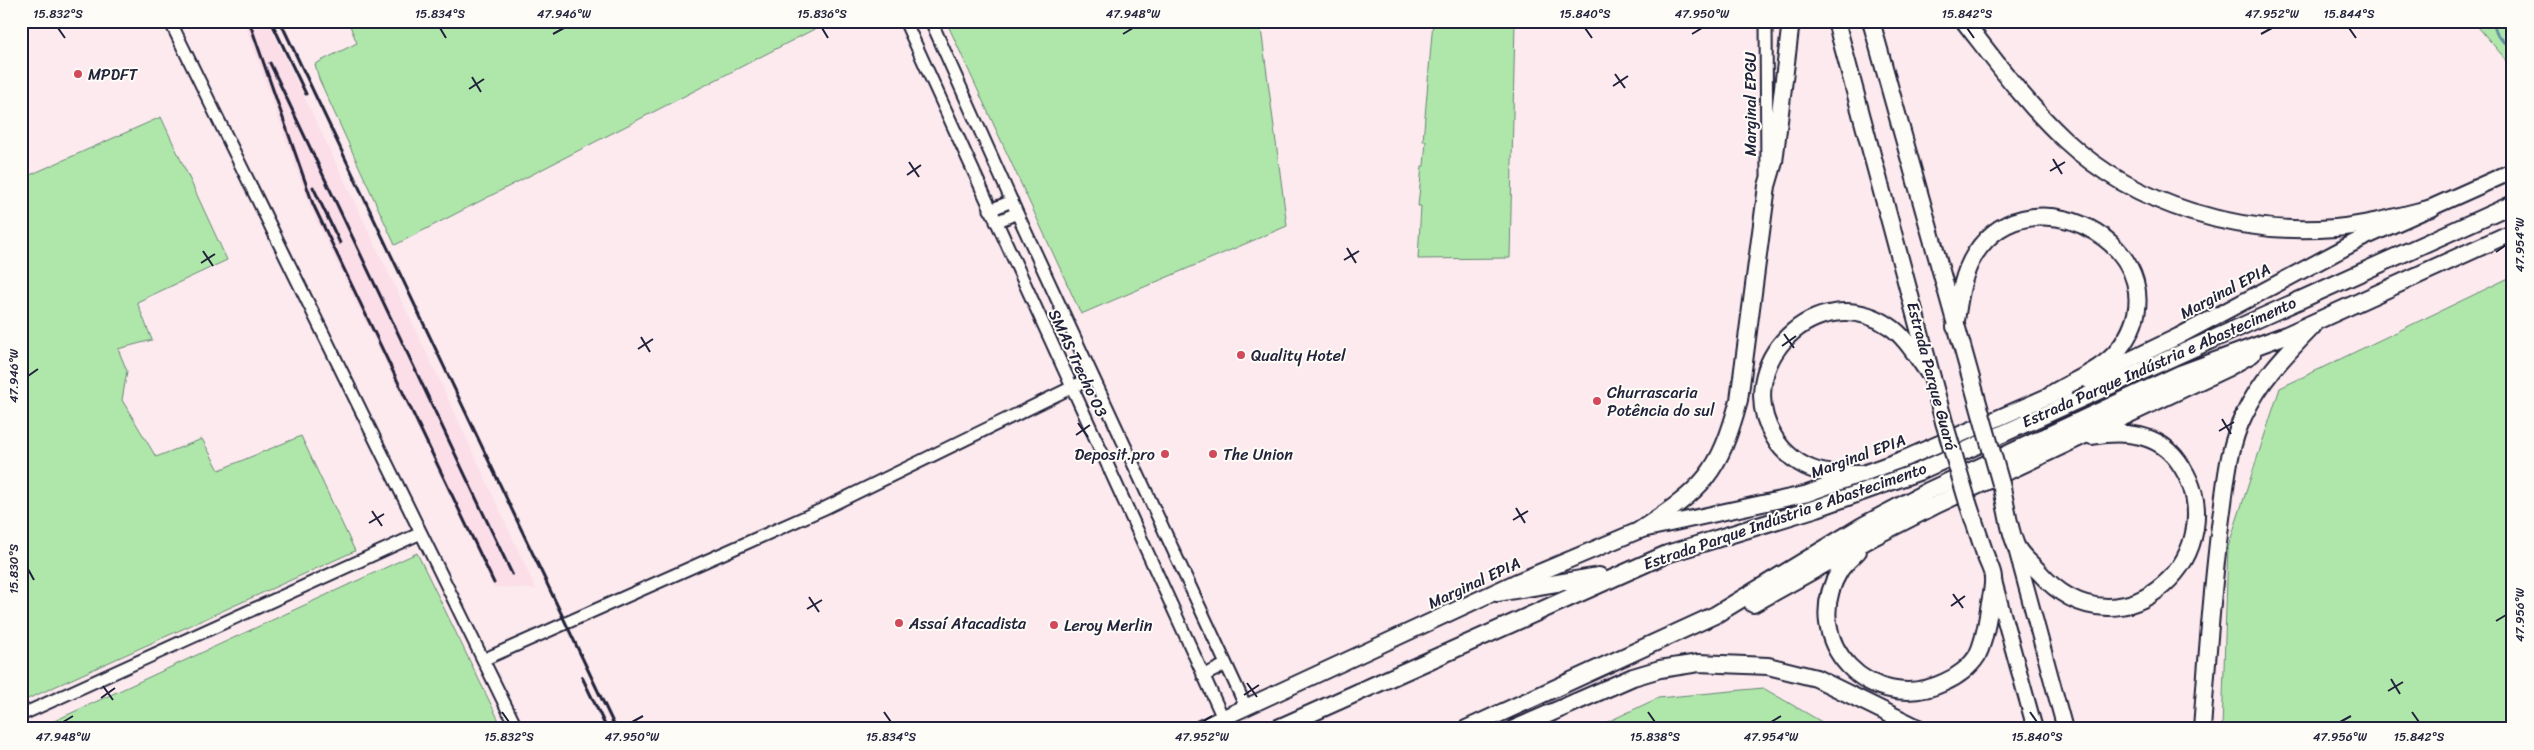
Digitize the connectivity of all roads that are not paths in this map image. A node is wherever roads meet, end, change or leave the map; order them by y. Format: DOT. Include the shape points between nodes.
graph roads {
  1 [pos="170,21"];
  2 [pos="905,21"];
  3 [pos="931,21"];
  4 [pos="1766,21"];
  5 [pos="1791,21"];
  6 [pos="1836,21"];
  7 [pos="1871,21"];
  8 [pos="1964,21"];
  9 [pos="2513,171"];
  10 [pos="1767,186"];
  11 [pos="1012,201"];
  12 [pos="2513,204"];
  13 [pos="2432,208"];
  14 [pos="990,210"];
  15 [pos="1017,213"];
  16 [pos="996,222"];
  17 [pos="2513,232"];
  18 [pos="2318,320"];
  19 [pos="1955,327"];
  20 [pos="2286,335"];
  21 [pos="1094,377"];
  22 [pos="1932,378"];
  23 [pos="1071,388"];
  24 [pos="2053,393"];
  25 [pos="2071,440"];
  26 [pos="1859,475"];
  27 [pos="1817,508"];
  28 [pos="1640,530"];
  29 [pos="421,532"];
  30 [pos="1874,536"];
  31 [pos="2015,545"];
  32 [pos="1626,571"];
  33 [pos="1993,578"];
  34 [pos="1497,592"];
  35 [pos="1715,615"];
  36 [pos="485,659"];
  37 [pos="1225,665"];
  38 [pos="1203,676"];
  39 [pos="1246,707"];
  40 [pos="21,715"];
  41 [pos="1223,718"];
  42 [pos="517,729"];
  43 [pos="1199,729"];
  44 [pos="1276,729"];
  45 [pos="1466,729"];
  46 [pos="1514,729"];
  47 [pos="1920,729"];
  48 [pos="2035,729"];
  49 [pos="2065,729"];
  50 [pos="2202,729"];
  1 -- 29 [label="street"];
  2 -- 14 [label="street, SMAS Trecho 03"];
  3 -- 11 [label="street, SMAS Trecho 03"];
  4 -- 10 [label="street, Marginal EPGU"];
  5 -- 10 [label="highway" via="1774,162"];
  6 -- 22 [label="highway, Estrada Parque Guará"];
  7 -- 19 [label="highway"];
  8 -- 13 [label="highway" via="2038,113 2066,141 2097,166 2160,200 2209,217 2286,229 2344,226"];
  9 -- 13 [label="main road, Marginal EPIA"];
  10 -- 28 [label="highway" via="1740,400 1730,432 1714,468 1701,484 1688,497"];
  11 -- 14 [label="street"];
  11 -- 15 [label="street, SMAS Trecho 03"];
  12 -- 27 [label="highway, Estrada Parque Indústria e Abastecimento" via="1918,472"];
  13 -- 24 [label="main road, Marginal EPIA" via="2361,239 2116,368"];
  14 -- 16 [label="street, SMAS Trecho 03"];
  15 -- 16 [label="street"];
  15 -- 21 [label="street, SMAS Trecho 03"];
  16 -- 23 [label="street, SMAS Trecho 03"];
  17 -- 18 [label="highway, Estrada Parque Indústria e Abastecimento"];
  18 -- 20 [label="highway, Estrada Parque Indústria e Abastecimento"];
  18 -- 50 [label="highway" via="2278,362 2257,390 2243,416 2232,452 2215,566"];
  19 -- 24 [label="highway" via="1968,268 1975,254 2000,230 2027,218 2053,217 2087,226 2106,237 2128,262 2134,277 2137,296 2135,317 2118,351"];
  19 -- 31 [label="highway, bridge" via="2001,484"];
  20 -- 25 [label="highway" via="2227,368"];
  20 -- 35 [label="highway, Estrada Parque Indústria e Abastecimento" via="2180,374 1928,491 1862,526"];
  21 -- 23 [label="street"];
  21 -- 37 [label="street, SMAS Trecho 03"];
  22 -- 26 [label="highway" via="1890,326 1862,314 1831,313 1814,318 1793,331 1773,354 1764,374 1762,403 1767,426 1777,443 1808,468 1827,474"];
  22 -- 33 [label="highway, Estrada Parque Guará, bridge"];
  23 -- 36 [label="street" via="824,509"];
  23 -- 38 [label="street, SMAS Trecho 03"];
  24 -- 26 [label="main road, Marginal EPIA" via="1906,458"];
  25 -- 30 [label="highway"];
  25 -- 31 [label="highway" via="2117,433 2135,434 2162,445 2175,456 2191,487 2195,506 2190,547 2181,565 2158,590 2142,599 2127,605 2101,608 2068,598 2050,586"];
  26 -- 27 [label="highway"];
  26 -- 28 [label="main road, Marginal EPIA" via="1806,494"];
  27 -- 32 [label="highway, Estrada Parque Indústria e Abastecimento" via="1706,540"];
  28 -- 34 [label="main road, Marginal EPIA"];
  29 -- 36 [label="street"];
  29 -- 40 [label="street"];
  30 -- 33 [label="highway" via="1841,568 1828,606 1828,621 1836,648 1849,667 1870,683 1888,689 1916,691 1939,685 1966,668 1982,643"];
  30 -- 35 [label="highway" via="1758,602"];
  31 -- 49 [label="main road"];
  32 -- 34 [label="highway"];
  32 -- 44 [label="highway, Estrada Parque Indústria e Abastecimento"];
  33 -- 48 [label="main road, Estrada Parque Guará"];
  34 -- 39 [label="main road, Marginal EPIA"];
  35 -- 45 [label="highway, Estrada Parque Indústria e Abastecimento"];
  36 -- 42 [label="street"];
  37 -- 38 [label="street"];
  37 -- 39 [label="street, SMAS Trecho 03"];
  38 -- 41 [label="street, SMAS Trecho 03"];
  39 -- 41 [label="main road, Marginal EPIA"];
  41 -- 43 [label="main road, Marginal EPIA"];
  46 -- 47 [label="highway" via="1633,677 1699,663 1768,666 1816,678"];
}
